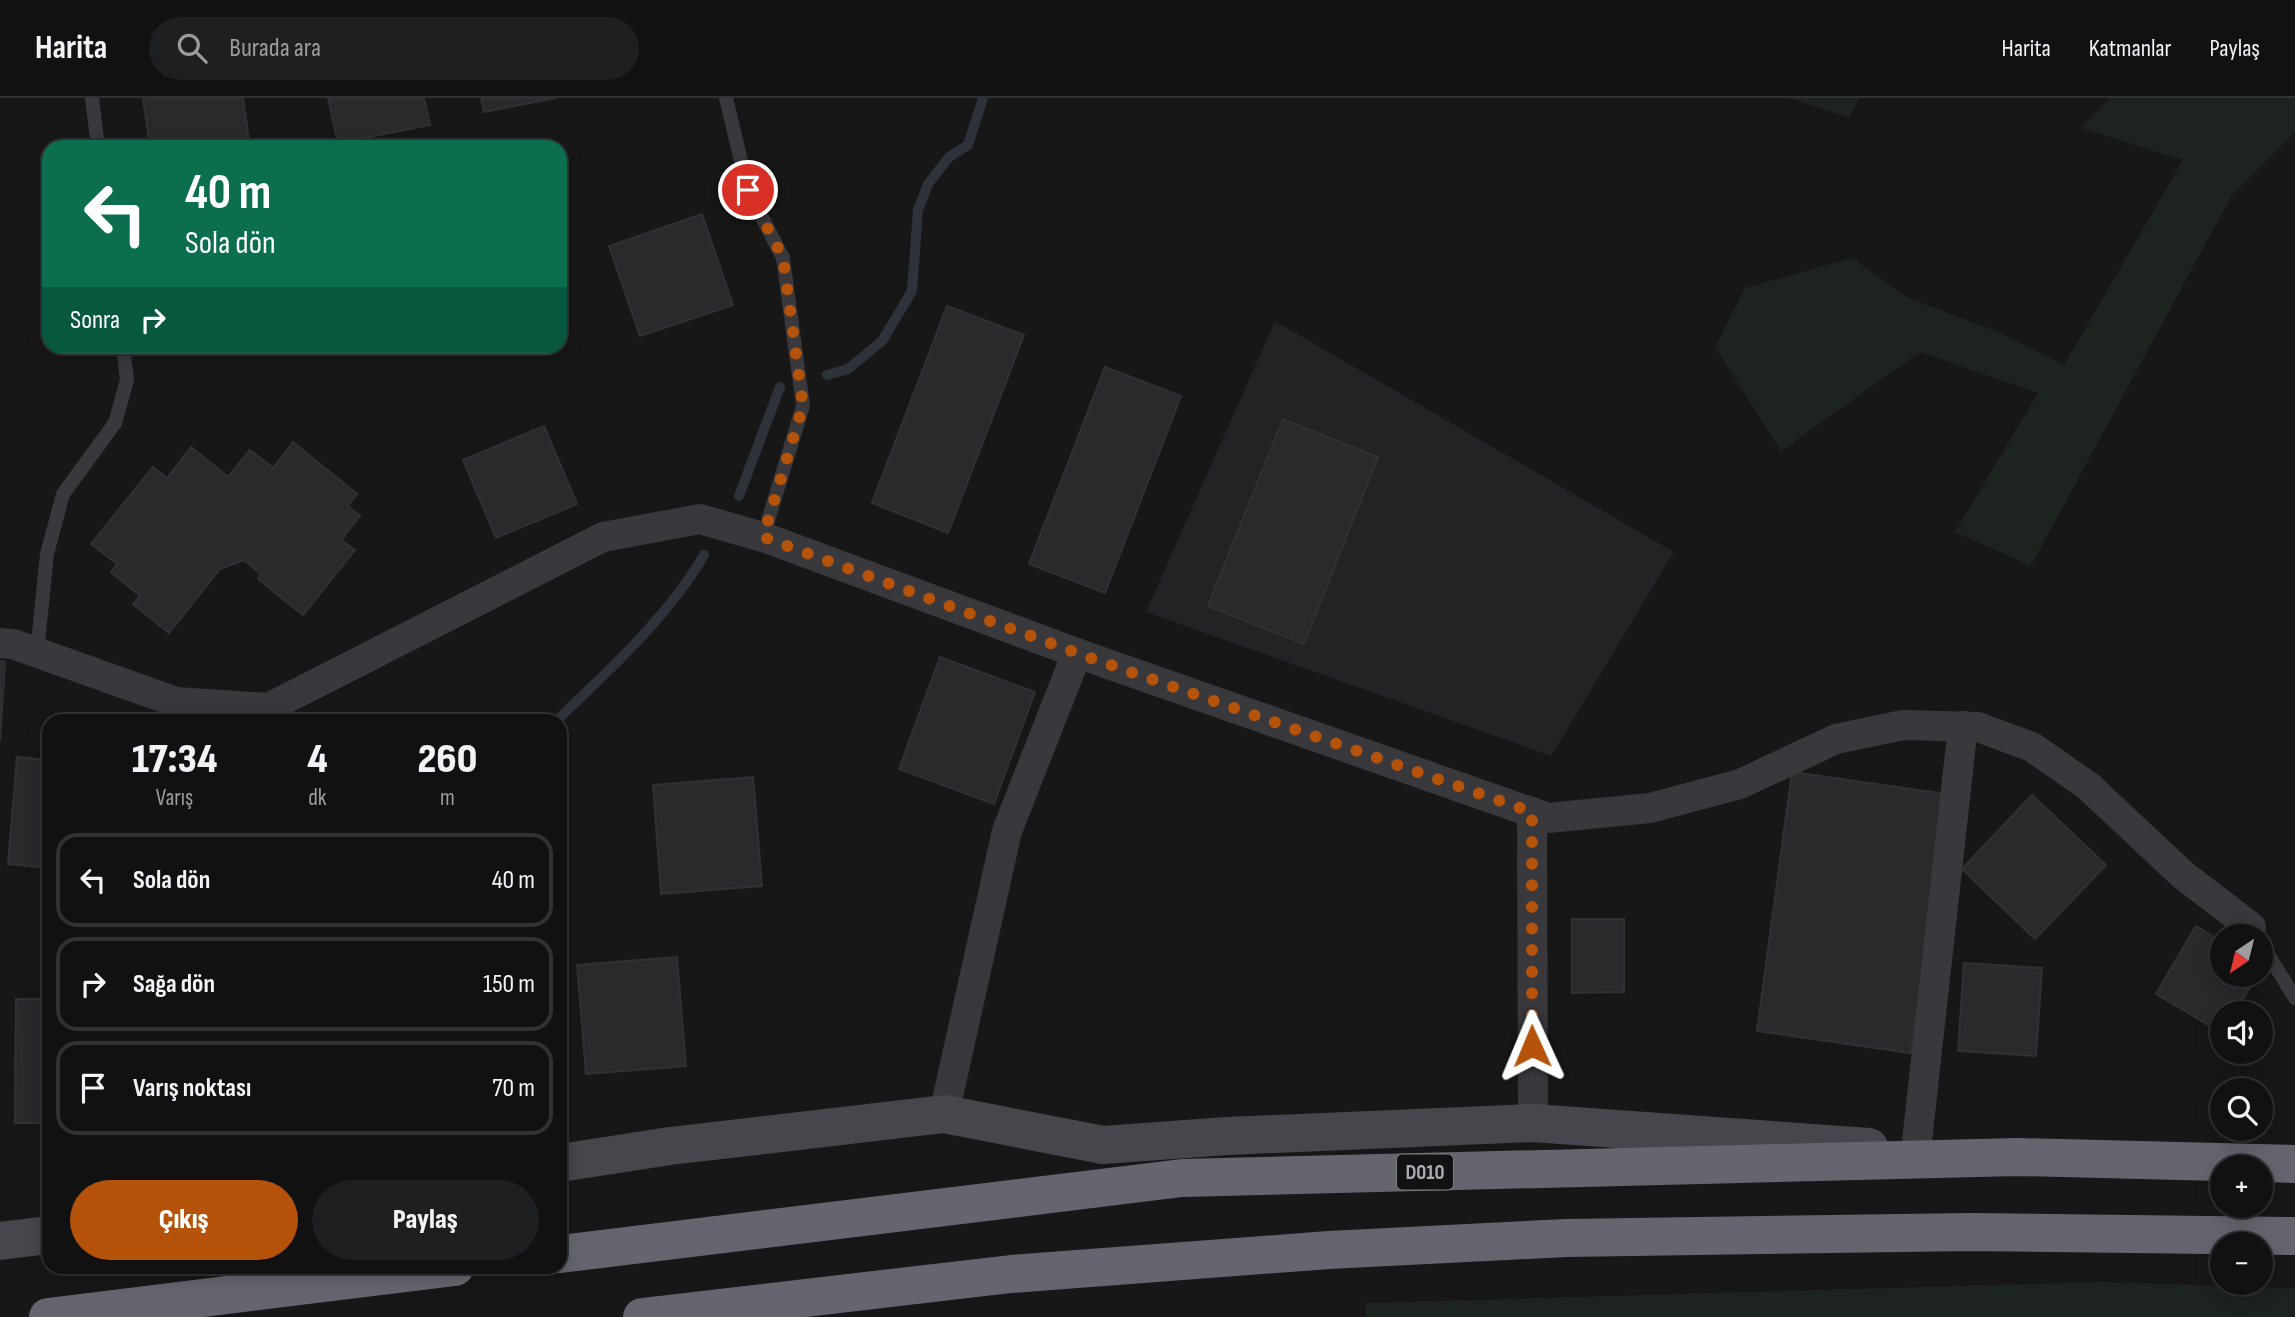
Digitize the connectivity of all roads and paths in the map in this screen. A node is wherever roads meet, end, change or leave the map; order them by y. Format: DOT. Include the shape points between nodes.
graph roads {
  1 [pos="92,98"];
  2 [pos="726,98"];
  3 [pos="97,140"];
  4 [pos="124,354"];
  5 [pos="763,537"];
  6 [pos="0,643"];
  7 [pos="37,653"];
  8 [pos="1077,653"];
  9 [pos="1963,726"];
  10 [pos="1532,812"];
  11 [pos="2242,924"];
  12 [pos="2273,963"];
  13 [pos="2295,998"];
  14 [pos="944,1114"];
  15 [pos="1533,1123"];
  16 [pos="1916,1150"];
  17 [pos="2018,1157"];
  18 [pos="567,1162"];
  19 [pos="2295,1164"];
  20 [pos="42,1236"];
  21 [pos="2295,1236"];
  22 [pos="0,1241"];
  23 [pos="567,1253"];
  24 [pos="398,1274"];
  25 [pos="48,1317"];
  26 [pos="642,1317"];
  1 -- 3 [label="lane"];
  2 -- 5 [label="lane" via="748,190 783,258 803,406"];
  4 -- 7 [label="lane" via="127,380 116,424 63,494 47,554"];
  5 -- 7 [label="street" via="700,519 603,537 268,708 176,702"];
  5 -- 8 [label="street"];
  6 -- 7 [label="street"];
  8 -- 10 [label="street"];
  8 -- 14 [label="street" via="1007,831"];
  9 -- 10 [label="street" via="1903,725 1836,739 1740,784 1650,808 1548,818"];
  9 -- 11 [label="street" via="2032,747 2088,786"];
  9 -- 16 [label="street"];
  10 -- 15 [label="street"];
  12 -- 13 [label="lane"];
  14 -- 15 [label="street" via="1103,1145"];
  14 -- 18 [label="street"];
  15 -- 16 [label="street"];
  16 -- 17 [label="street"];
  17 -- 19 [label="highway, D010"];
  17 -- 23 [label="highway, D010" via="1182,1178"];
  20 -- 22 [label="street"];
  21 -- 26 [label="highway" via="1971,1232 1566,1238 1012,1274"];
  24 -- 25 [label="highway"];
}
